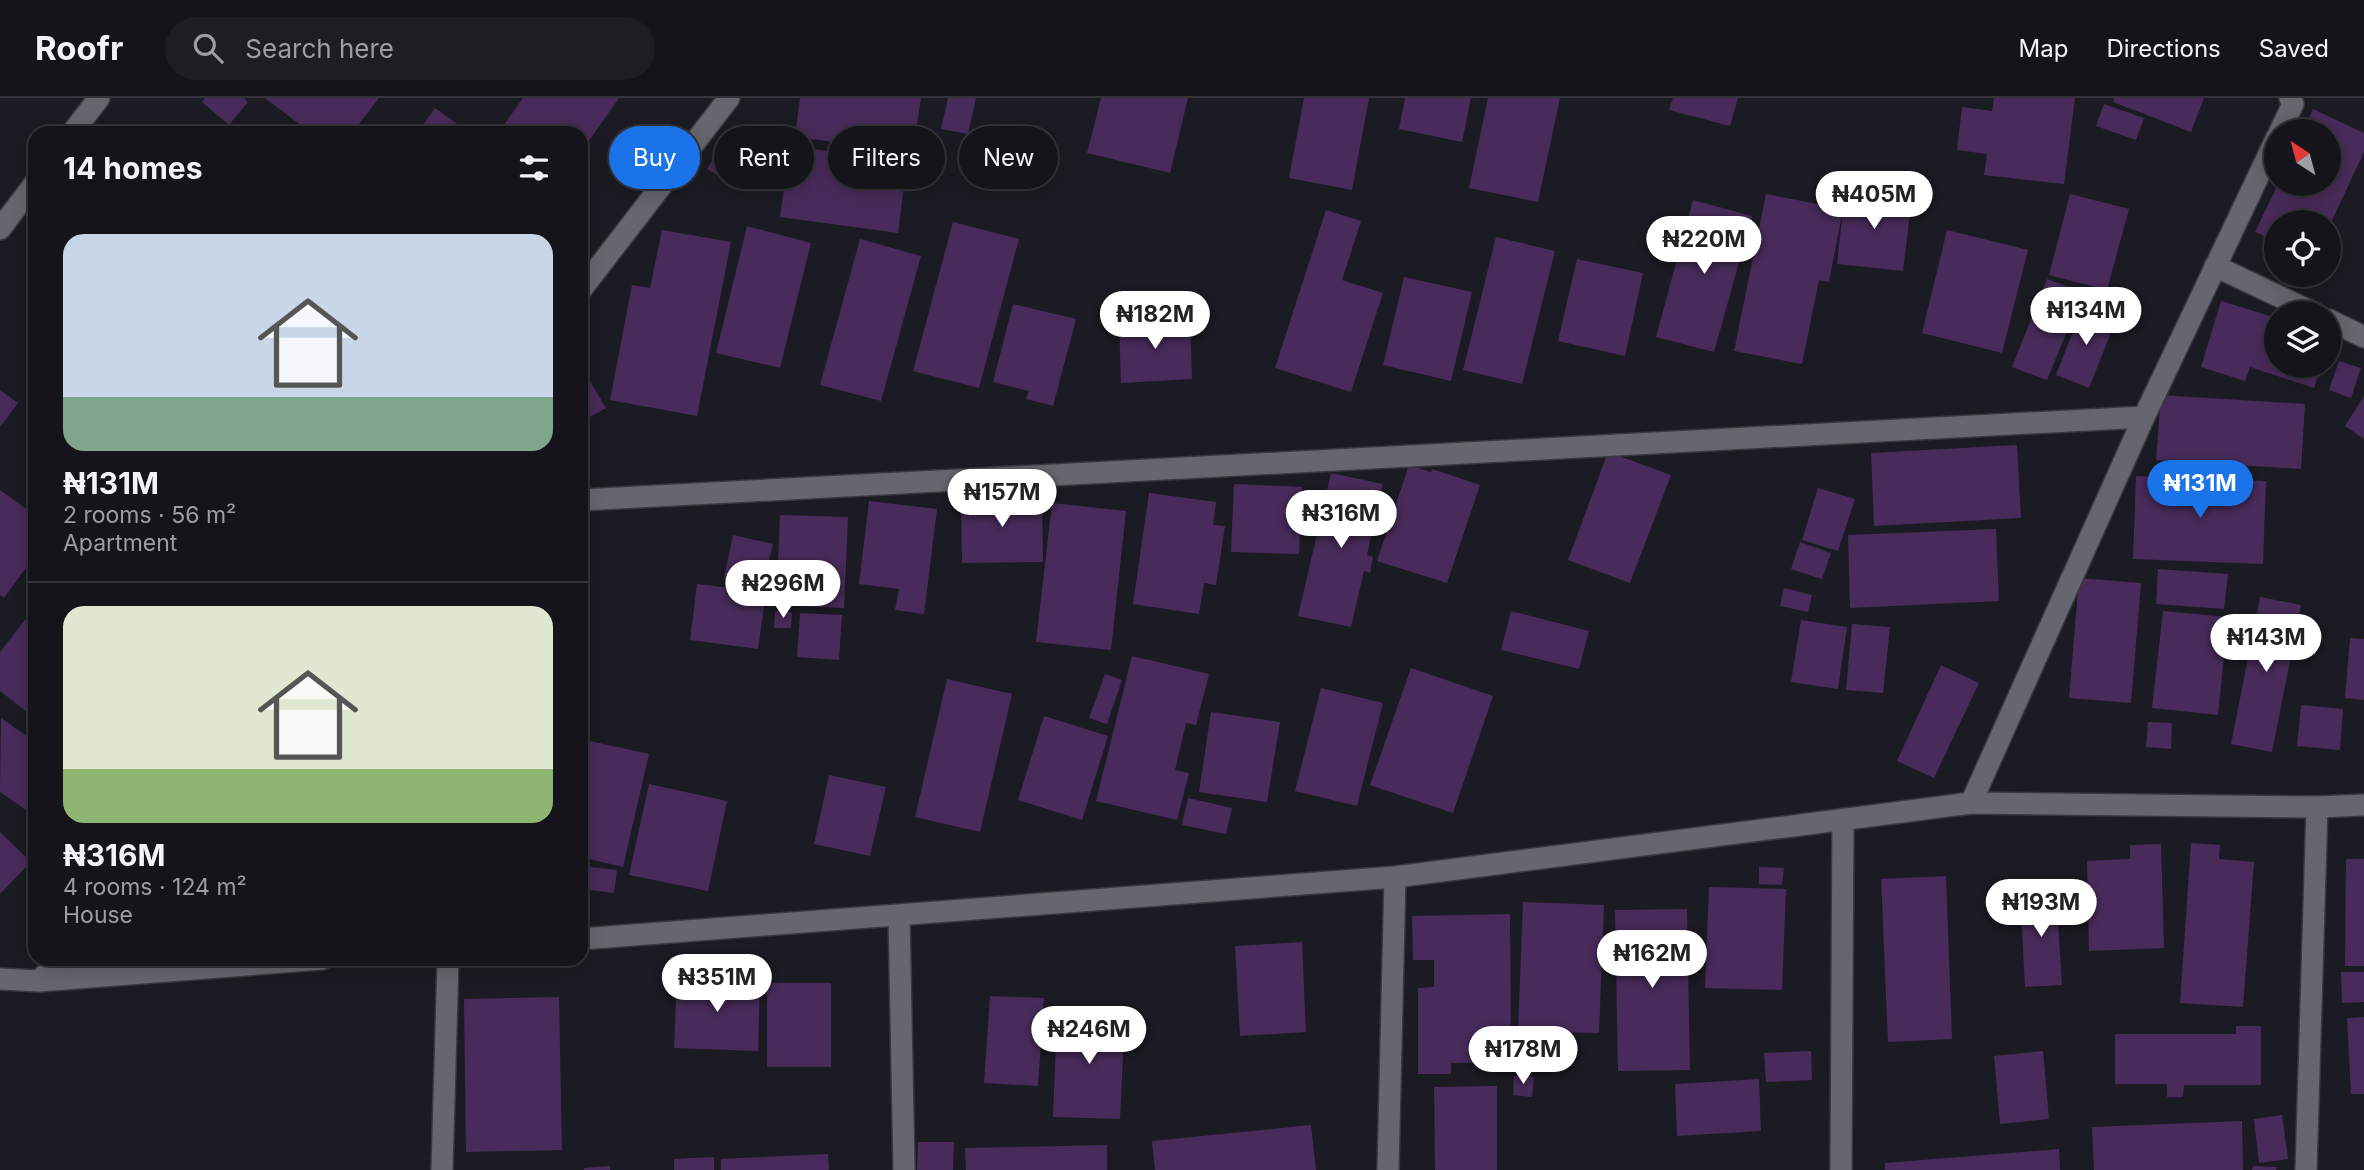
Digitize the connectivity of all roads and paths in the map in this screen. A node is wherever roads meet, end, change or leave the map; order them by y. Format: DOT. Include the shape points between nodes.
graph roads {
  1 [pos="99,98"];
  2 [pos="729,98"];
  3 [pos="2290,98"];
  4 [pos="2286,119"];
  5 [pos="77,126"];
  6 [pos="2264,165"];
  7 [pos="28,192"];
  8 [pos="0,229"];
  9 [pos="2216,267"];
  10 [pos="588,281"];
  11 [pos="2288,301"];
  12 [pos="2341,326"];
  13 [pos="2364,337"];
  14 [pos="2144,417"];
  15 [pos="588,500"];
  16 [pos="1971,803"];
  17 [pos="2364,805"];
  18 [pos="2317,807"];
  19 [pos="1843,819"];
  20 [pos="1395,877"];
  21 [pos="899,915"];
  22 [pos="588,938"];
  23 [pos="54,966"];
  24 [pos="154,966"];
  25 [pos="448,966"];
  26 [pos="0,979"];
  27 [pos="39,981"];
  28 [pos="442,1170"];
  29 [pos="904,1170"];
  30 [pos="1388,1170"];
  31 [pos="1840,1170"];
  32 [pos="2306,1170"];
  1 -- 5 [label="street"];
  2 -- 10 [label="street"];
  3 -- 4 [label="street" via="2293,104"];
  6 -- 9 [label="street"];
  7 -- 8 [label="street"];
  9 -- 11 [label="street"];
  9 -- 14 [label="street"];
  12 -- 13 [label="street"];
  14 -- 15 [label="street"];
  14 -- 16 [label="street"];
  16 -- 18 [label="street"];
  16 -- 19 [label="street"];
  17 -- 18 [label="street"];
  18 -- 32 [label="street"];
  19 -- 20 [label="street"];
  19 -- 31 [label="street"];
  20 -- 21 [label="street"];
  20 -- 30 [label="street"];
  21 -- 22 [label="street"];
  21 -- 29 [label="street"];
  23 -- 27 [label="street"];
  24 -- 27 [label="street"];
  25 -- 28 [label="street"];
  26 -- 27 [label="street"];
}
